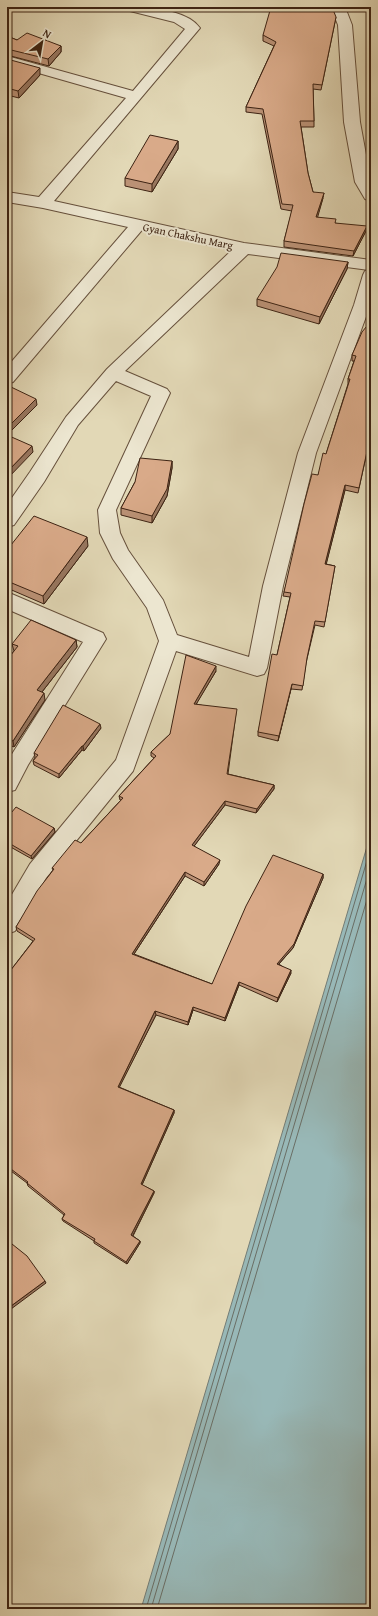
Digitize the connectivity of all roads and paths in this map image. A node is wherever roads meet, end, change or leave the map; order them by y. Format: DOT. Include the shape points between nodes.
graph roads {
  1 [pos="131,7"];
  2 [pos="338,7"];
  3 [pos="7,60"];
  4 [pos="136,96"];
  5 [pos="371,196"];
  6 [pos="7,197"];
  7 [pos="43,203"];
  8 [pos="138,225"];
  9 [pos="244,248"];
  10 [pos="371,265"];
  11 [pos="371,275"];
  12 [pos="114,373"];
  13 [pos="7,378"];
  14 [pos="7,520"];
  15 [pos="7,600"];
  16 [pos="170,641"];
  17 [pos="7,783"];
  18 [pos="7,924"];
  1 -- 4 [label="street" via="179,20 193,28"];
  2 -- 5 [label="street" via="345,25 352,122 363,182"];
  3 -- 4 [label="street"];
  4 -- 7 [label="street"];
  6 -- 7 [label="street, Gyan Chakshu Marg"];
  7 -- 8 [label="street, Gyan Chakshu Marg"];
  8 -- 9 [label="street, Gyan Chakshu Marg"];
  8 -- 13 [label="street"];
  9 -- 10 [label="street, Gyan Chakshu Marg"];
  9 -- 12 [label="street"];
  11 -- 16 [label="street" via="307,453 273,586 256,668"];
  12 -- 14 [label="street" via="72,421"];
  12 -- 16 [label="street" via="161,393 107,510 110,533 120,554 156,605"];
  15 -- 17 [label="street" via="96,639"];
  16 -- 18 [label="street" via="125,765 38,871"];
}
